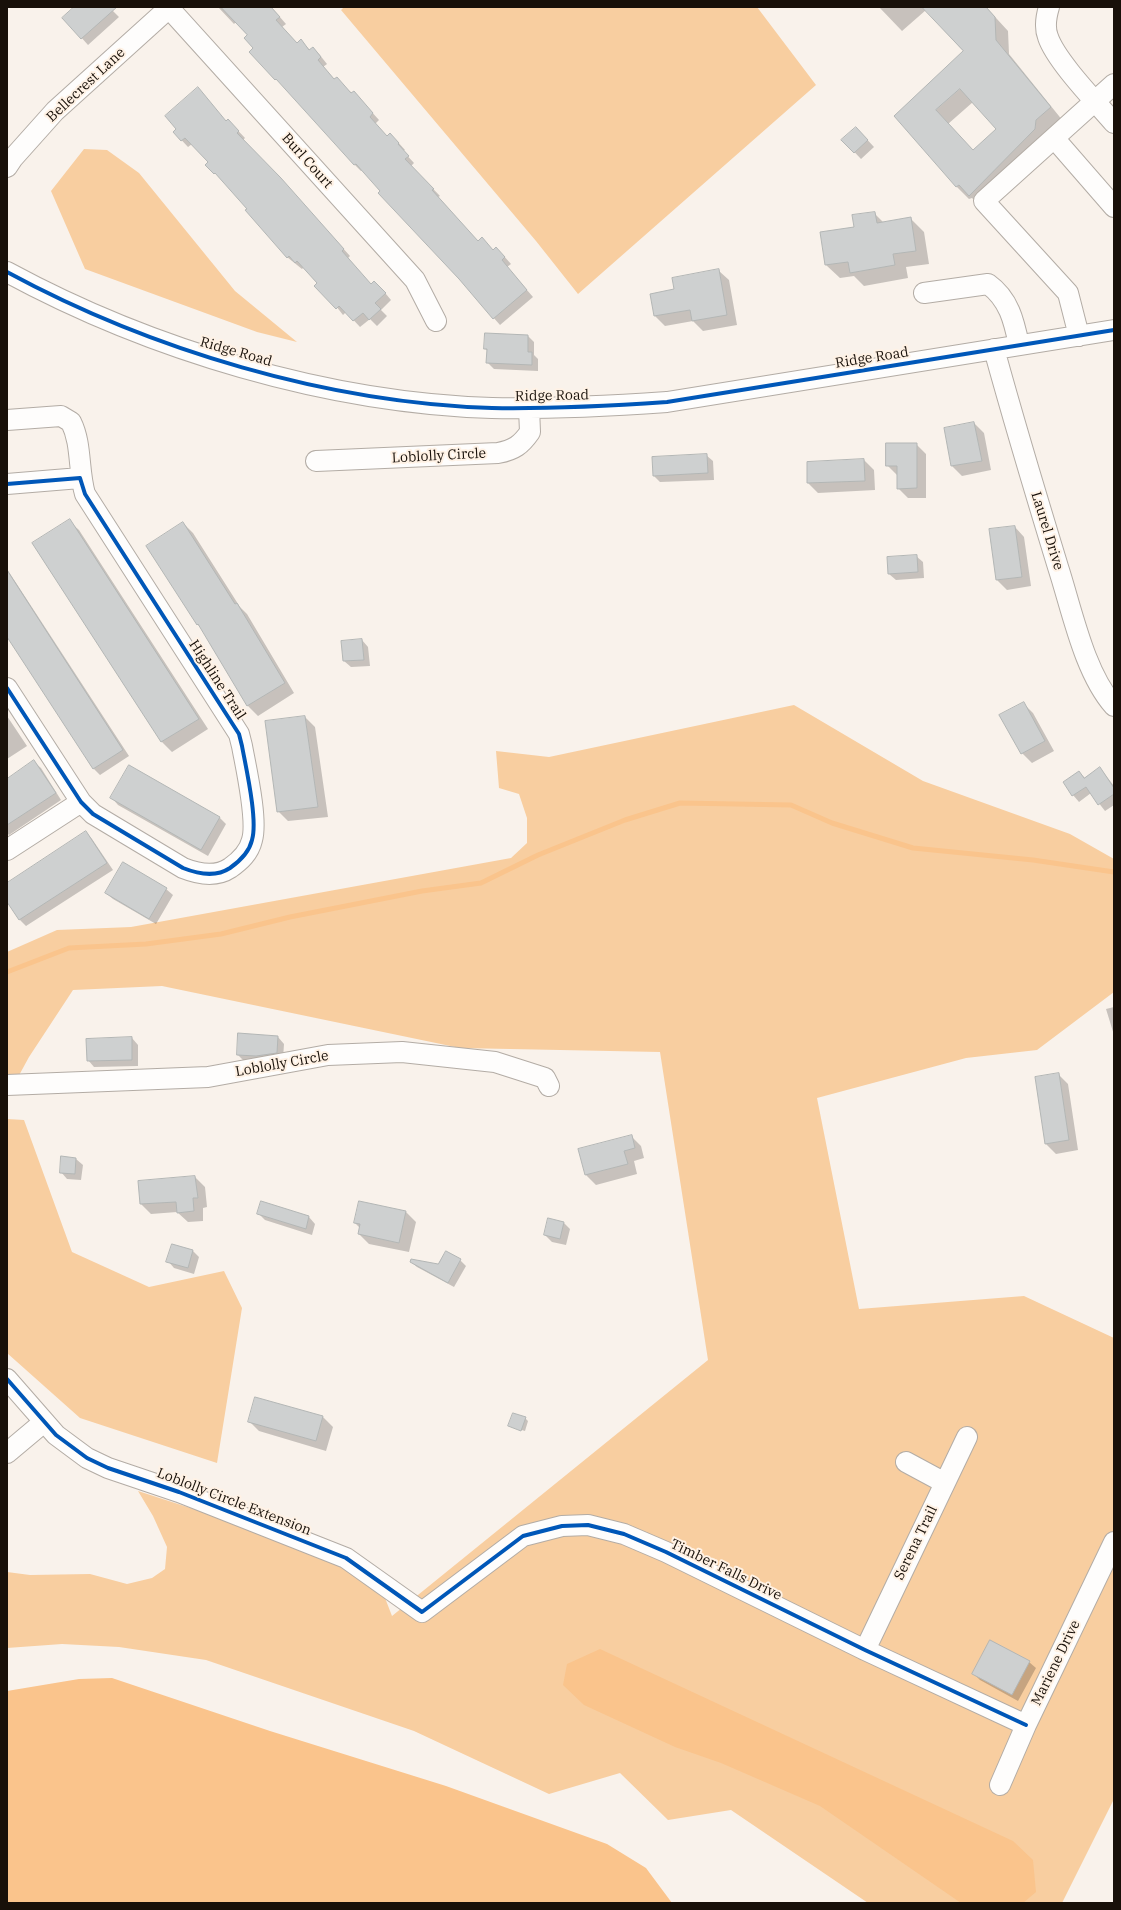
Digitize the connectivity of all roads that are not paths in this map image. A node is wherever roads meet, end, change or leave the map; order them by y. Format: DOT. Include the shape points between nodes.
graph roads {
  1 [pos="169,7"];
  2 [pos="1049,7"];
  3 [pos="1114,84"];
  4 [pos="1094,100"];
  5 [pos="1114,123"];
  6 [pos="1054,138"];
  7 [pos="7,167"];
  8 [pos="1114,207"];
  9 [pos="7,272"];
  10 [pos="924,293"];
  11 [pos="436,321"];
  12 [pos="1114,330"];
  13 [pos="1080,336"];
  14 [pos="1019,346"];
  15 [pos="994,349"];
  16 [pos="529,408"];
  17 [pos="7,420"];
  18 [pos="316,461"];
  19 [pos="80,478"];
  20 [pos="7,484"];
  21 [pos="7,688"];
  22 [pos="1114,706"];
  23 [pos="81,802"];
  24 [pos="7,850"];
  25 [pos="7,1085"];
  26 [pos="549,1086"];
  27 [pos="7,1379"];
  28 [pos="44,1422"];
  29 [pos="966,1437"];
  30 [pos="7,1453"];
  31 [pos="906,1462"];
  32 [pos="945,1483"];
  33 [pos="1114,1542"];
  34 [pos="422,1612"];
  35 [pos="865,1650"];
  36 [pos="1026,1725"];
  37 [pos="1000,1785"];
  1 -- 7 [label="street, Bellecrest Lane" via="55,111"];
  1 -- 11 [label="street, Burl Court" via="415,280"];
  2 -- 4 [label="street" via="1045,18 1048,37 1062,60"];
  3 -- 4 [label="street"];
  4 -- 5 [label="street"];
  4 -- 6 [label="street"];
  6 -- 8 [label="street"];
  6 -- 13 [label="street" via="984,201 1068,293"];
  9 -- 16 [label="street, Ridge Road" via="98,316 173,345 255,370 394,399 468,406"];
  10 -- 14 [label="street" via="988,284 996,290 1013,318"];
  12 -- 13 [label="street, Ridge Road"];
  13 -- 14 [label="street, Ridge Road"];
  14 -- 15 [label="street, Ridge Road"];
  15 -- 16 [label="street, Ridge Road" via="667,402"];
  15 -- 22 [label="street, Laurel Drive" via="1076,626 1097,681"];
  16 -- 18 [label="street, Loblolly Circle" via="530,432 518,447 512,450 498,453"];
  17 -- 19 [label="street, Highline Trail" via="62,416 71,422 78,442"];
  19 -- 20 [label="street"];
  19 -- 23 [label="street, Highline Trail" via="85,494 238,734 254,823 253,840 239,862 226,870 213,874 194,873 93,814"];
  21 -- 23 [label="street, Highline Trail"];
  23 -- 24 [label="street"];
  25 -- 26 [label="street, Loblolly Circle" via="208,1078 328,1055 402,1052 495,1062 545,1078"];
  27 -- 28 [label="street, Loblolly Circle Extension"];
  28 -- 30 [label="street"];
  28 -- 34 [label="street, Loblolly Circle Extension" via="77,1452 108,1468 179,1492 346,1558"];
  29 -- 32 [label="street, Serena Trail"];
  31 -- 32 [label="street"];
  32 -- 35 [label="street, Serena Trail"];
  33 -- 36 [label="street, Mariene Drive"];
  34 -- 35 [label="street, Timber Falls Drive" via="523,1536 562,1526 588,1525 624,1534 666,1552"];
  35 -- 36 [label="street, Timber Falls Drive"];
  36 -- 37 [label="street, Mariene Drive"];
}
